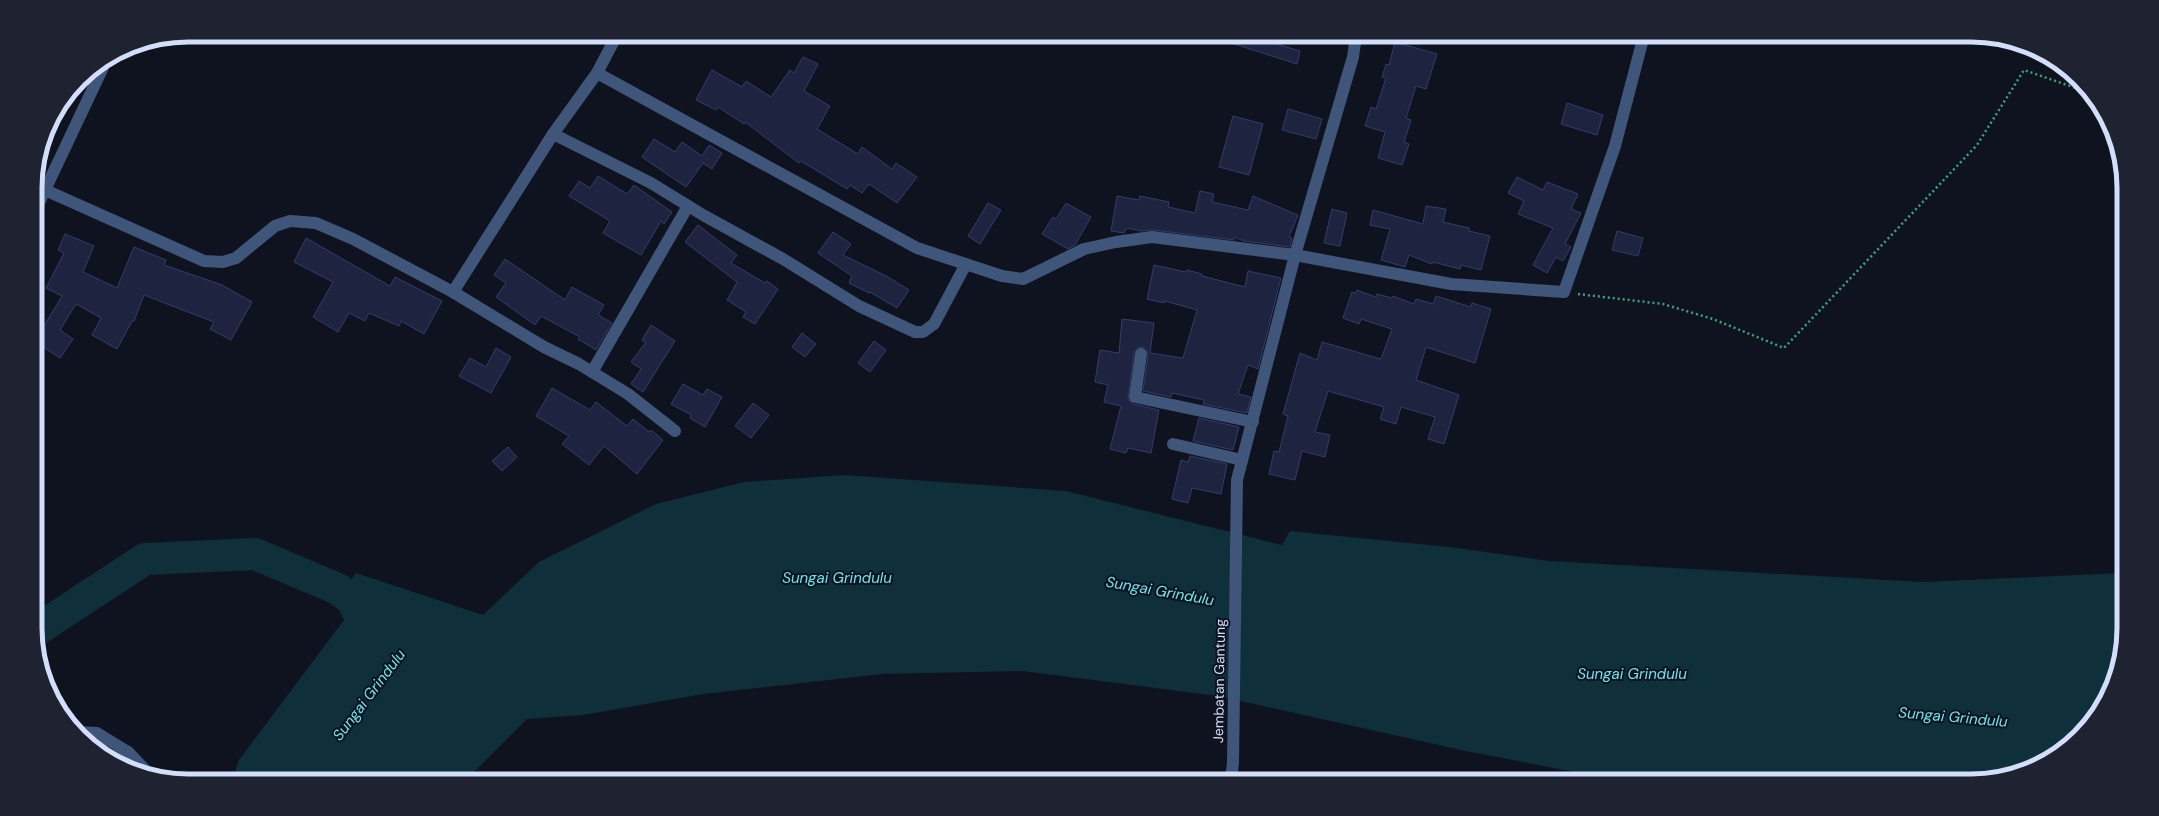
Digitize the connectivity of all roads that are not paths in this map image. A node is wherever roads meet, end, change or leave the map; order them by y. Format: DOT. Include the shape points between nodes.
graph roads {
  1 [pos="613,42"];
  2 [pos="1355,42"];
  3 [pos="1642,42"];
  4 [pos="102,70"];
  5 [pos="597,73"];
  6 [pos="553,134"];
  7 [pos="45,190"];
  8 [pos="42,196"];
  9 [pos="688,206"];
  10 [pos="1296,255"];
  11 [pos="966,264"];
  12 [pos="453,292"];
  13 [pos="1141,354"];
  14 [pos="592,372"];
  15 [pos="1252,422"];
  16 [pos="675,431"];
  17 [pos="1174,444"];
  18 [pos="1242,460"];
  19 [pos="86,732"];
  20 [pos="128,752"];
  21 [pos="123,758"];
  22 [pos="142,766"];
  23 [pos="1231,774"];
  1 -- 5 [label="street"];
  2 -- 10 [label="street, Jembatan Gantung" via="1353,57"];
  3 -- 10 [label="street" via="1615,146 1564,292 1452,284"];
  4 -- 7 [label="street"];
  5 -- 6 [label="street"];
  5 -- 11 [label="street" via="917,248"];
  6 -- 9 [label="street" via="651,183"];
  6 -- 12 [label="street"];
  7 -- 8 [label="street"];
  7 -- 12 [label="street" via="204,261 223,262 236,258 275,226 290,221 316,223 353,239"];
  9 -- 11 [label="street" via="783,259 859,306 915,332 924,332 934,324"];
  9 -- 14 [label="street"];
  10 -- 11 [label="street" via="1152,238 1084,249 1023,279 1002,276"];
  10 -- 15 [label="street, Jembatan Gantung"];
  12 -- 14 [label="street" via="544,347"];
  13 -- 15 [label="street" via="1135,397"];
  14 -- 16 [label="street" via="628,394"];
  15 -- 18 [label="street, Jembatan Gantung"];
  17 -- 18 [label="street"];
  18 -- 23 [label="street, Jembatan Gantung" via="1237,480"];
  19 -- 20 [label="street" via="97,733"];
  20 -- 21 [label="street"];
  20 -- 22 [label="street"];
}
